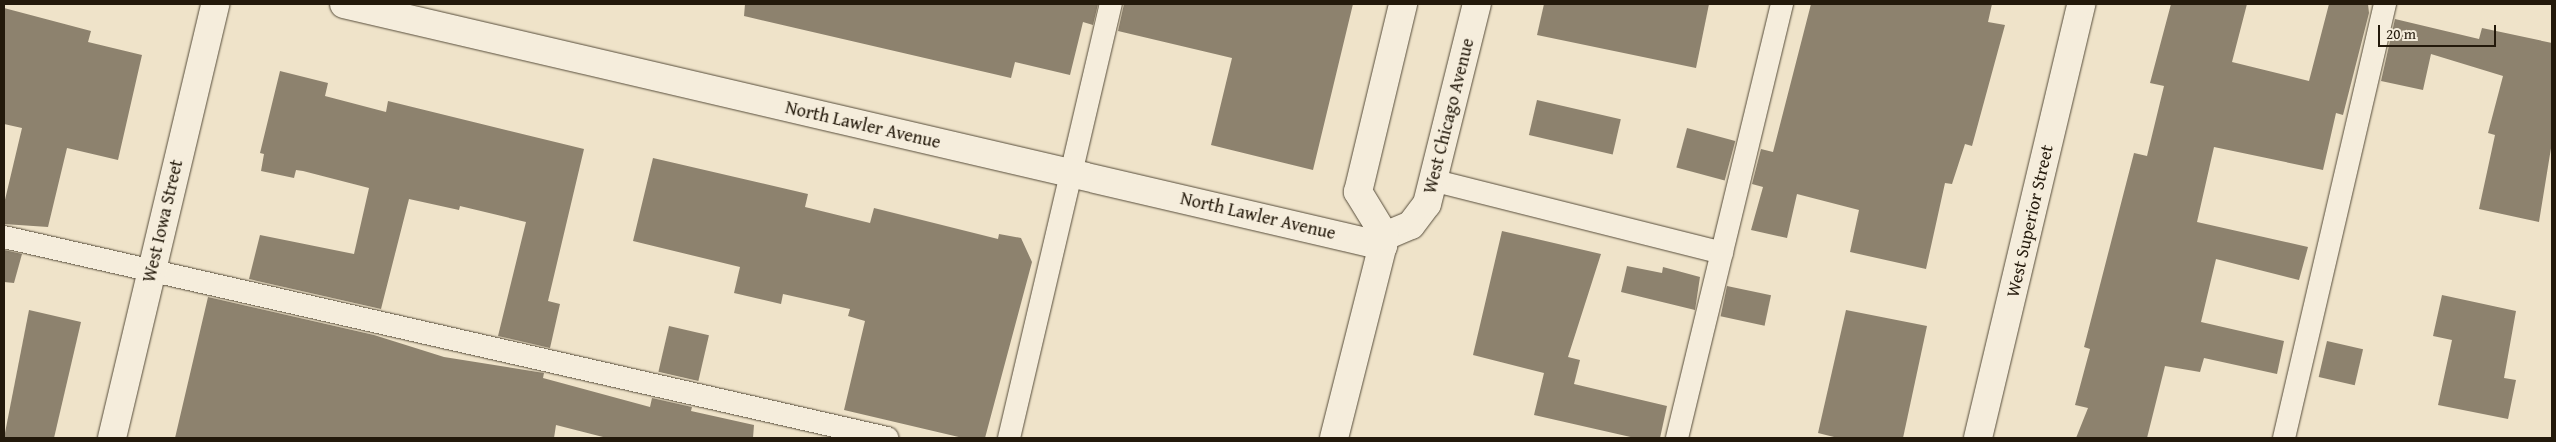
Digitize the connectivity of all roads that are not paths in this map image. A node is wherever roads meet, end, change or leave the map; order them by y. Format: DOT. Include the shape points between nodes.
graph roads {
  1 [pos="215,4"];
  2 [pos="344,4"];
  3 [pos="1111,4"];
  4 [pos="1403,4"];
  5 [pos="1477,4"];
  6 [pos="1782,4"];
  7 [pos="2081,4"];
  8 [pos="2385,4"];
  9 [pos="1072,173"];
  10 [pos="1432,180"];
  11 [pos="4,238"];
  12 [pos="1384,241"];
  13 [pos="1722,253"];
  14 [pos="152,271"];
  15 [pos="112,438"];
  16 [pos="887,438"];
  17 [pos="1009,438"];
  18 [pos="1334,438"];
  19 [pos="1677,438"];
  20 [pos="1978,438"];
  21 [pos="2284,438"];
  1 -- 14 [label="street, West Iowa Street"];
  2 -- 9 [label="street, North Lawler Avenue"];
  3 -- 9 [label="lane"];
  4 -- 12 [label="street" via="1358,192"];
  5 -- 10 [label="street, West Chicago Avenue"];
  6 -- 13 [label="lane"];
  7 -- 20 [label="street, West Superior Street"];
  8 -- 21 [label="lane"];
  9 -- 12 [label="street, North Lawler Avenue"];
  9 -- 17 [label="lane"];
  10 -- 12 [label="street, West Chicago Avenue" via="1427,204 1411,225"];
  10 -- 13 [label="lane"];
  11 -- 14 [label="lane"];
  12 -- 18 [label="street"];
  13 -- 19 [label="lane"];
  14 -- 15 [label="street, West Iowa Street"];
  14 -- 16 [label="lane"];
}
